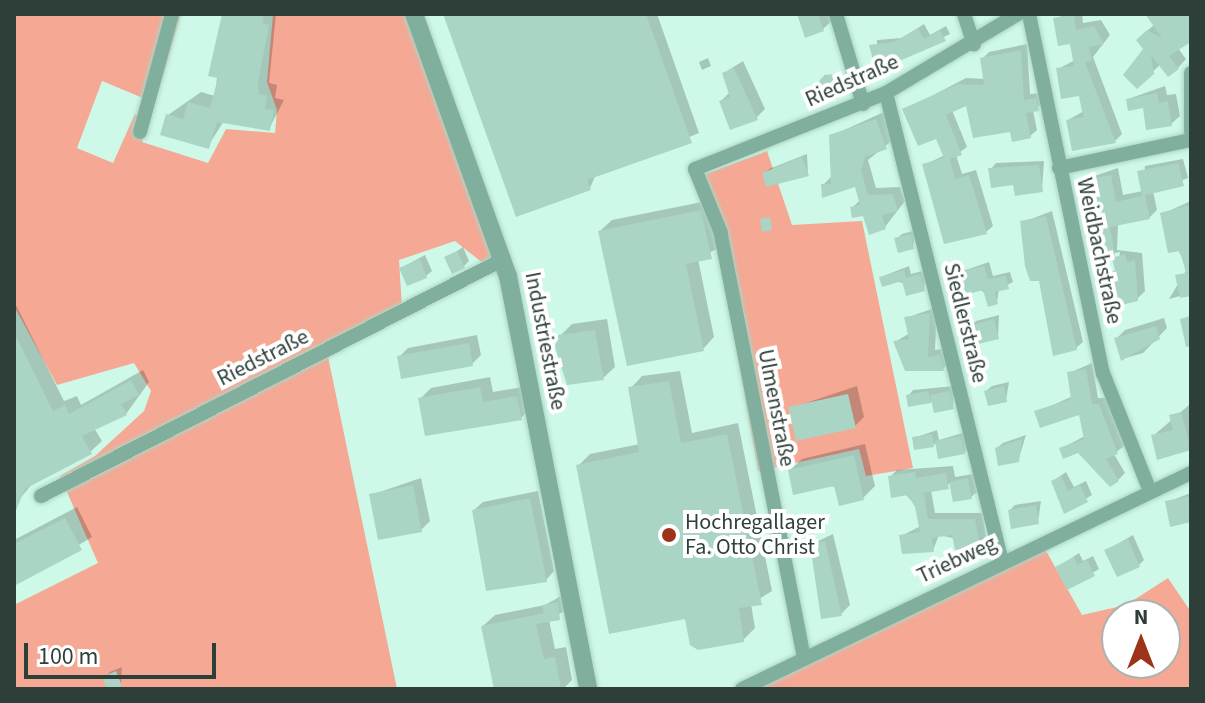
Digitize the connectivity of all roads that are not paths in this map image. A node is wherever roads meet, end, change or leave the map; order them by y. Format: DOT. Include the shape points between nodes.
graph roads {
  1 [pos="172,14"];
  2 [pos="414,14"];
  3 [pos="836,14"];
  4 [pos="964,14"];
  5 [pos="1018,14"];
  6 [pos="1029,14"];
  7 [pos="974,44"];
  8 [pos="1191,73"];
  9 [pos="886,93"];
  10 [pos="863,104"];
  11 [pos="1191,131"];
  12 [pos="140,132"];
  13 [pos="1191,140"];
  14 [pos="1059,168"];
  15 [pos="695,169"];
  16 [pos="504,259"];
  17 [pos="1191,473"];
  18 [pos="1150,491"];
  19 [pos="41,496"];
  20 [pos="1002,563"];
  21 [pos="804,658"];
  22 [pos="588,689"];
  23 [pos="742,689"];
  1 -- 12 [label="street"];
  2 -- 16 [label="street, Industriestraße"];
  3 -- 10 [label="street"];
  4 -- 7 [label="street"];
  5 -- 7 [label="street, Riedstraße"];
  6 -- 14 [label="street, Weidbachstraße"];
  7 -- 9 [label="street, Riedstraße"];
  8 -- 11 [label="street"];
  9 -- 10 [label="street, Riedstraße"];
  9 -- 20 [label="street, Siedlerstraße"];
  10 -- 15 [label="street, Riedstraße"];
  13 -- 14 [label="street"];
  14 -- 18 [label="street, Weidbachstraße" via="1103,373"];
  15 -- 21 [label="street, Ulmenstraße" via="721,233"];
  16 -- 19 [label="street, Riedstraße"];
  16 -- 22 [label="street, Industriestraße"];
  17 -- 18 [label="street, Triebweg"];
  18 -- 20 [label="street, Triebweg"];
  20 -- 21 [label="street, Triebweg"];
  21 -- 23 [label="street, Triebweg"];
}
